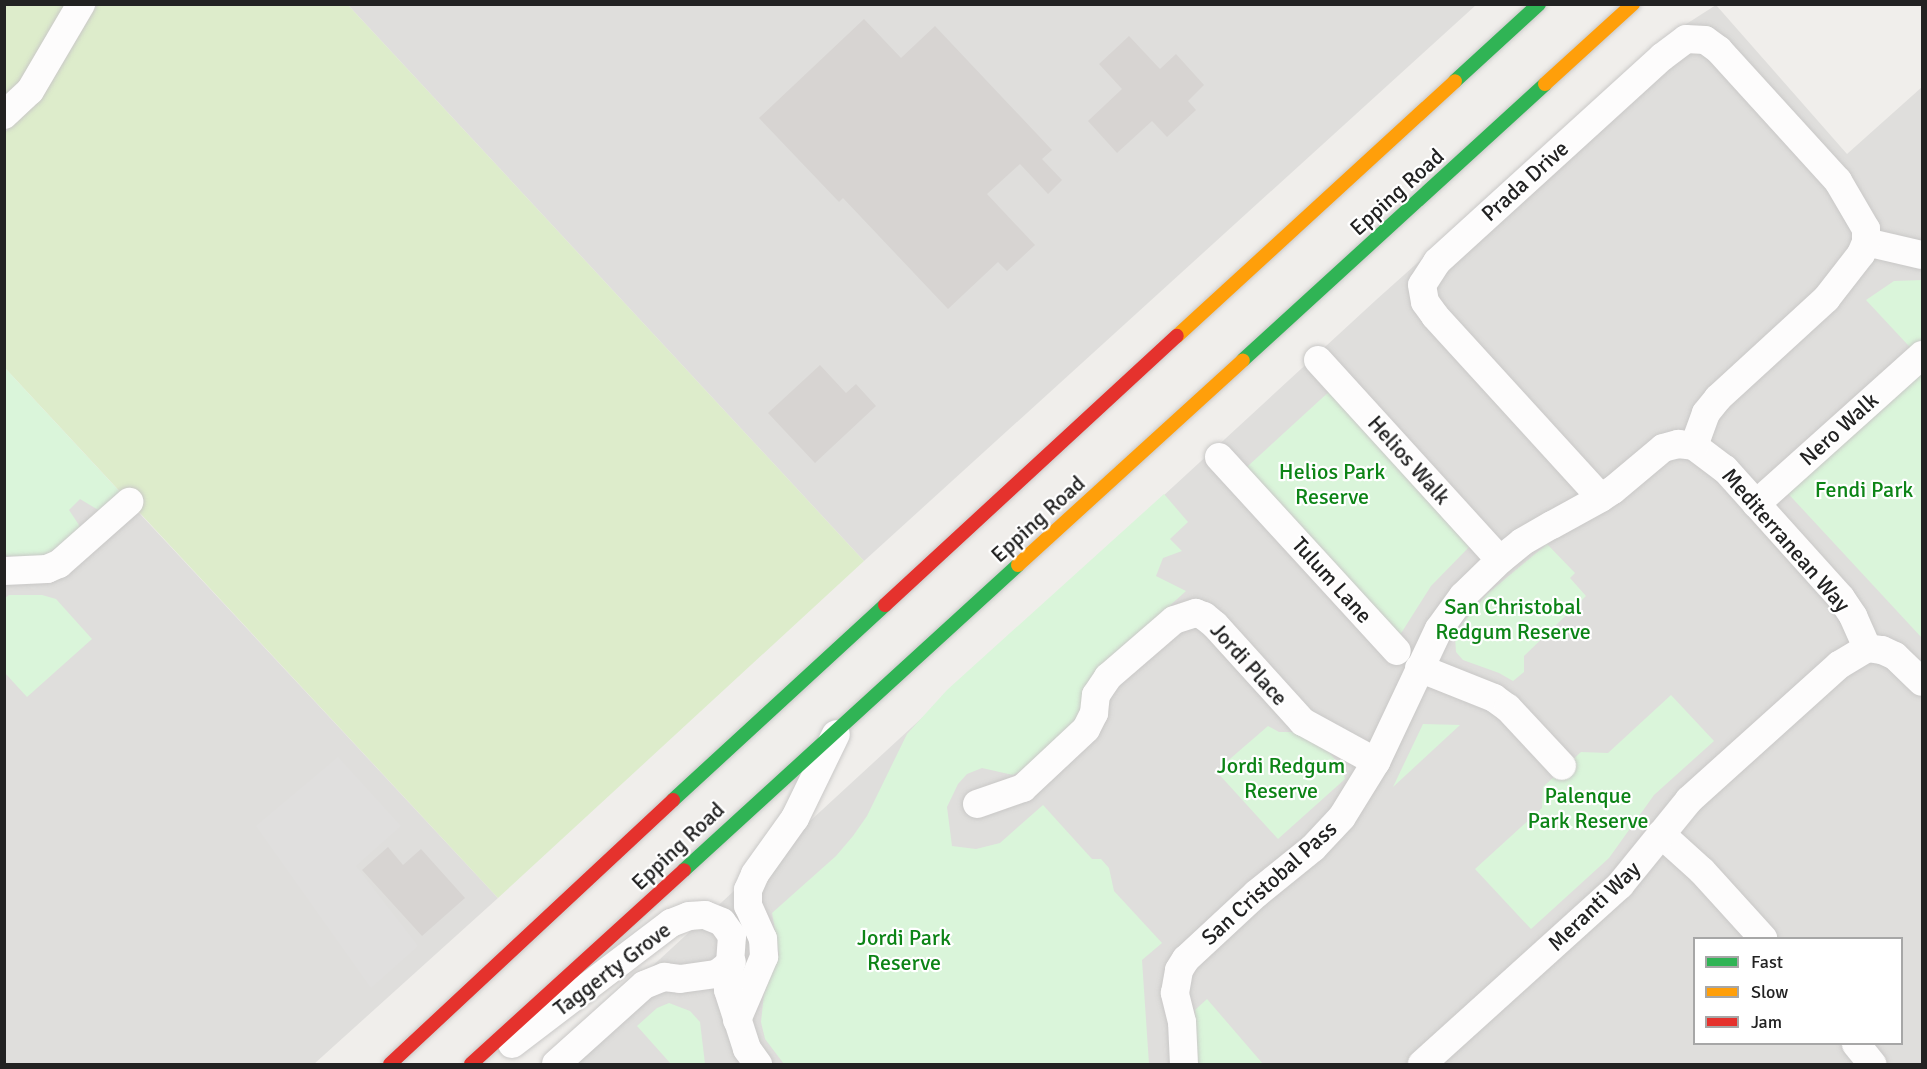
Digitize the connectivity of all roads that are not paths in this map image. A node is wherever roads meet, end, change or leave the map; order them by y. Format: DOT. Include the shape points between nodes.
graph roads {
  1 [pos="81,4"];
  2 [pos="1539,4"];
  3 [pos="1633,4"];
  4 [pos="4,115"];
  5 [pos="1875,244"];
  6 [pos="1923,255"];
  7 [pos="1923,355"];
  8 [pos="1318,360"];
  9 [pos="1694,446"];
  10 [pos="1219,456"];
  11 [pos="1601,498"];
  12 [pos="129,502"];
  13 [pos="1756,504"];
  14 [pos="1500,560"];
  15 [pos="4,571"];
  16 [pos="1867,648"];
  17 [pos="1408,660"];
  18 [pos="1917,666"];
  19 [pos="838,730"];
  20 [pos="1376,762"];
  21 [pos="1562,766"];
  22 [pos="977,804"];
  23 [pos="1661,834"];
  24 [pos="1761,937"];
  25 [pos="732,962"];
  26 [pos="680,979"];
  27 [pos="737,1020"];
  28 [pos="390,1065"];
  29 [pos="471,1065"];
  30 [pos="485,1065"];
  31 [pos="556,1065"];
  32 [pos="758,1065"];
  33 [pos="1184,1065"];
  34 [pos="1422,1065"];
  1 -- 4 [label="street" via="30,91"];
  2 -- 28 [label="main road, Epping Road" via="608,859"];
  3 -- 19 [label="main road, Epping Road"];
  5 -- 6 [label="street"];
  5 -- 9 [label="street" via="1878,261 1866,274 1826,299 1718,398 1706,413"];
  5 -- 11 [label="street, Prada Drive" via="1884,226 1878,212 1838,181 1719,50 1705,40 1686,39 1430,271 1422,285 1425,302"];
  7 -- 13 [label="street, Nero Walk"];
  8 -- 14 [label="street, Helios Walk"];
  9 -- 11 [label="street, San Cristobal Pass" via="1678,444 1663,448"];
  9 -- 13 [label="street, Mediterranean Way" via="1715,460"];
  10 -- 17 [label="street, Tulum Lane"];
  11 -- 14 [label="street, San Cristobal Pass" via="1522,542"];
  12 -- 15 [label="street" via="59,564 47,569"];
  13 -- 16 [label="street, Mediterranean Way" via="1841,598"];
  14 -- 17 [label="street, San Cristobal Pass"];
  16 -- 18 [label="street" via="1882,650"];
  16 -- 23 [label="street, Meranti Way" via="1839,665 1689,800"];
  17 -- 20 [label="street, San Cristobal Pass"];
  17 -- 21 [label="street" via="1494,698"];
  19 -- 27 [label="street" via="795,818 748,890 748,906 763,939 764,957"];
  19 -- 29 [label="main road, Epping Road"];
  20 -- 22 [label="street, Jordi Place" via="1303,722 1215,625 1196,613 1174,620 1108,677 1096,696 1094,713 1086,729 1023,788"];
  20 -- 33 [label="street, San Cristobal Pass" via="1328,834 1256,894 1179,970 1175,993 1182,1022"];
  23 -- 24 [label="street" via="1702,871"];
  23 -- 34 [label="street, Meranti Way" via="1620,885"];
  25 -- 26 [label="street" via="717,974"];
  25 -- 27 [label="street, Taggerty Grove" via="728,990"];
  25 -- 30 [label="street, Taggerty Grove" via="732,936 722,922 705,915 689,916 670,924"];
  26 -- 27 [label="street" via="717,1001"];
  26 -- 31 [label="street" via="664,977 644,985"];
  27 -- 32 [label="street, Taggerty Grove" via="747,1049"];
}
